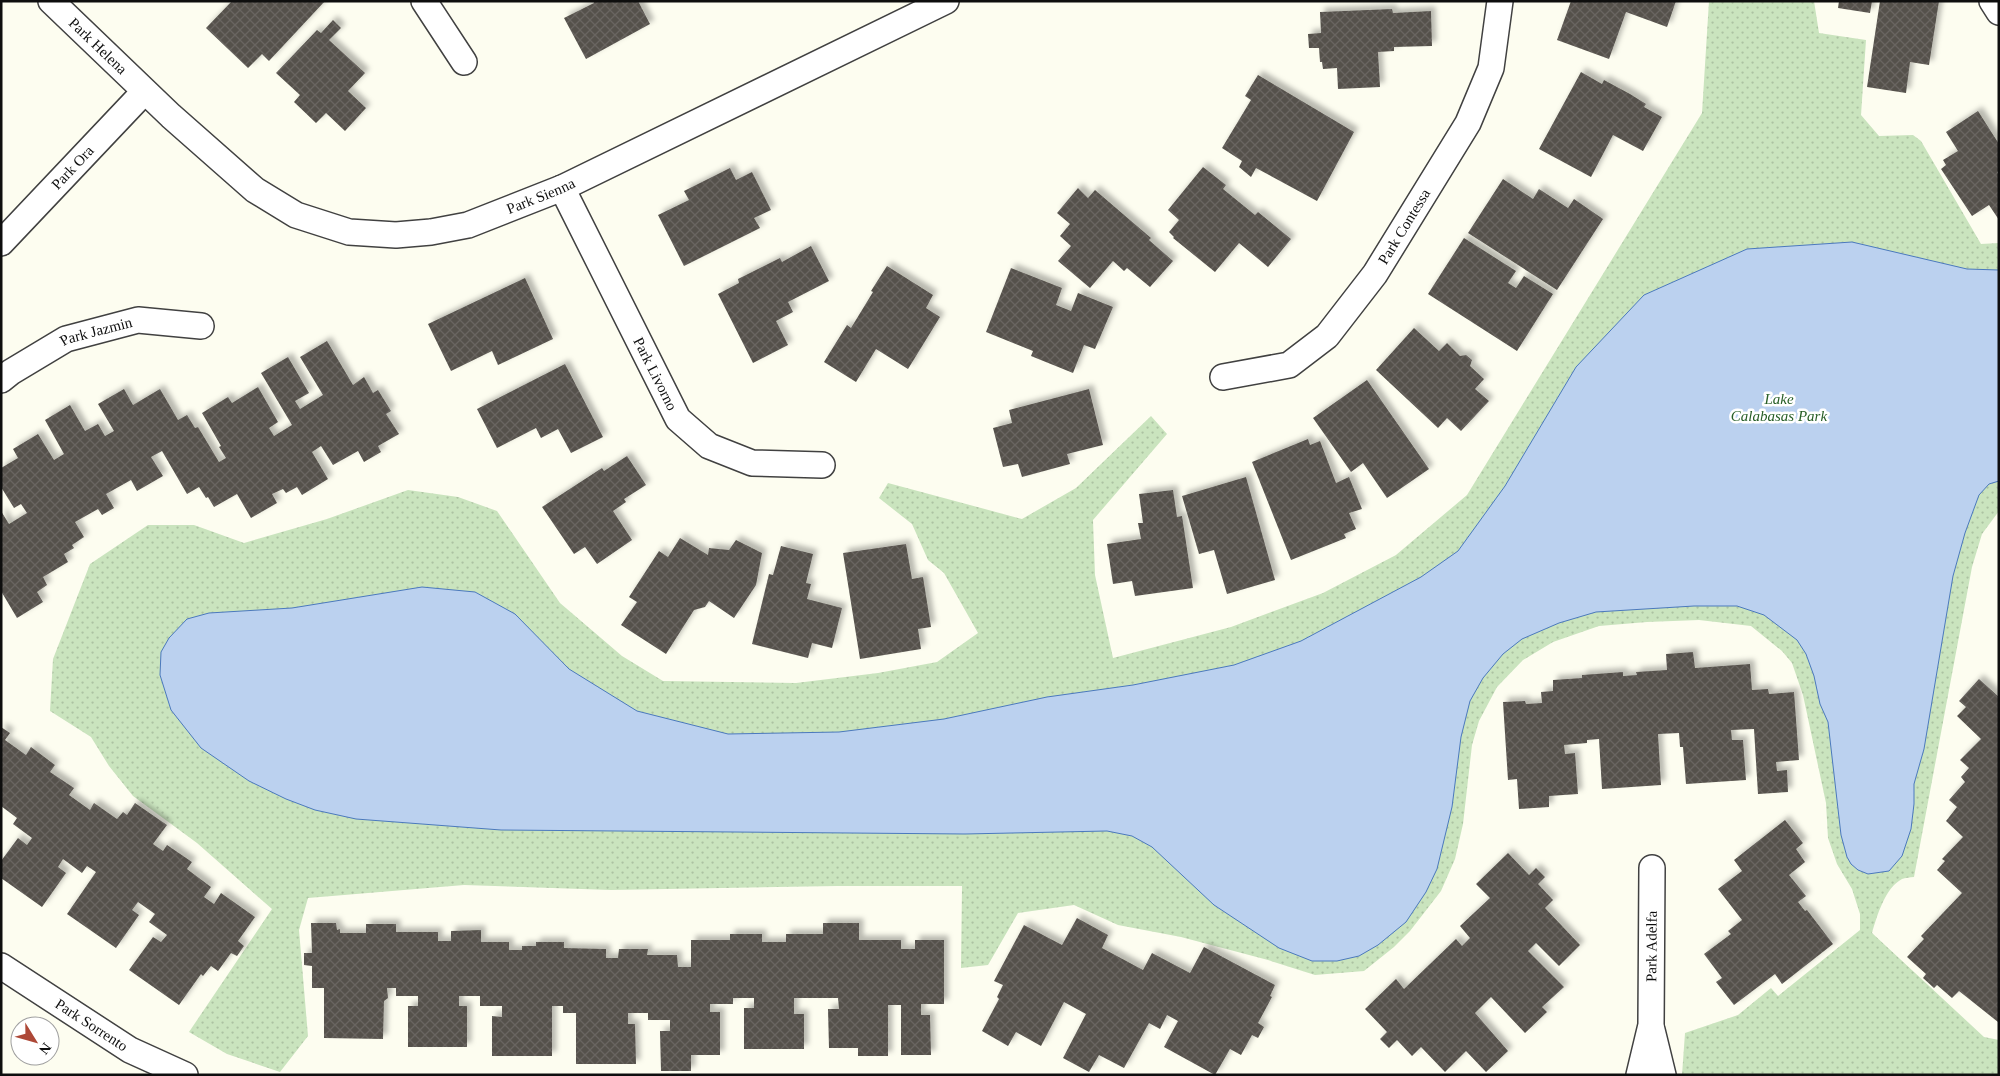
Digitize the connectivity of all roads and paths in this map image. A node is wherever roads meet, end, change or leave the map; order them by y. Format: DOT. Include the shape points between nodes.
graph roads {
  1 [pos="51,1"];
  2 [pos="424,1"];
  3 [pos="946,1"];
  4 [pos="1500,1"];
  5 [pos="1992,1"];
  6 [pos="1999,12"];
  7 [pos="464,62"];
  8 [pos="144,92"];
  9 [pos="562,188"];
  10 [pos="1,243"];
  11 [pos="200,326"];
  12 [pos="1224,377"];
  13 [pos="1,380"];
  14 [pos="822,464"];
  15 [pos="1652,868"];
  16 [pos="1,966"];
  17 [pos="1651,1025"];
  18 [pos="186,1075"];
  19 [pos="1639,1075"];
  20 [pos="1663,1075"];
  1 -- 8 [label="street, Park Helena"];
  2 -- 7 [label="street"];
  3 -- 9 [label="street, Park Sienna"];
  4 -- 12 [label="street, Park Contessa" via="1492,68 1468,123 1375,274 1327,336 1289,365"];
  5 -- 6 [label="street"];
  8 -- 9 [label="street, Park Sienna" via="255,190 296,215 349,232 396,235 468,225"];
  8 -- 10 [label="street, Park Ora"];
  9 -- 14 [label="street, Park Livorno" via="678,418 709,446 752,463"];
  11 -- 13 [label="street, Park Jazmin" via="138,320 66,339"];
  15 -- 17 [label="street, Park Adelfa"];
  16 -- 18 [label="street, Park Sorrento" via="130,1050"];
  17 -- 19 [label="street, Park Adelfa"];
  17 -- 20 [label="street, Park Adelfa"];
}
